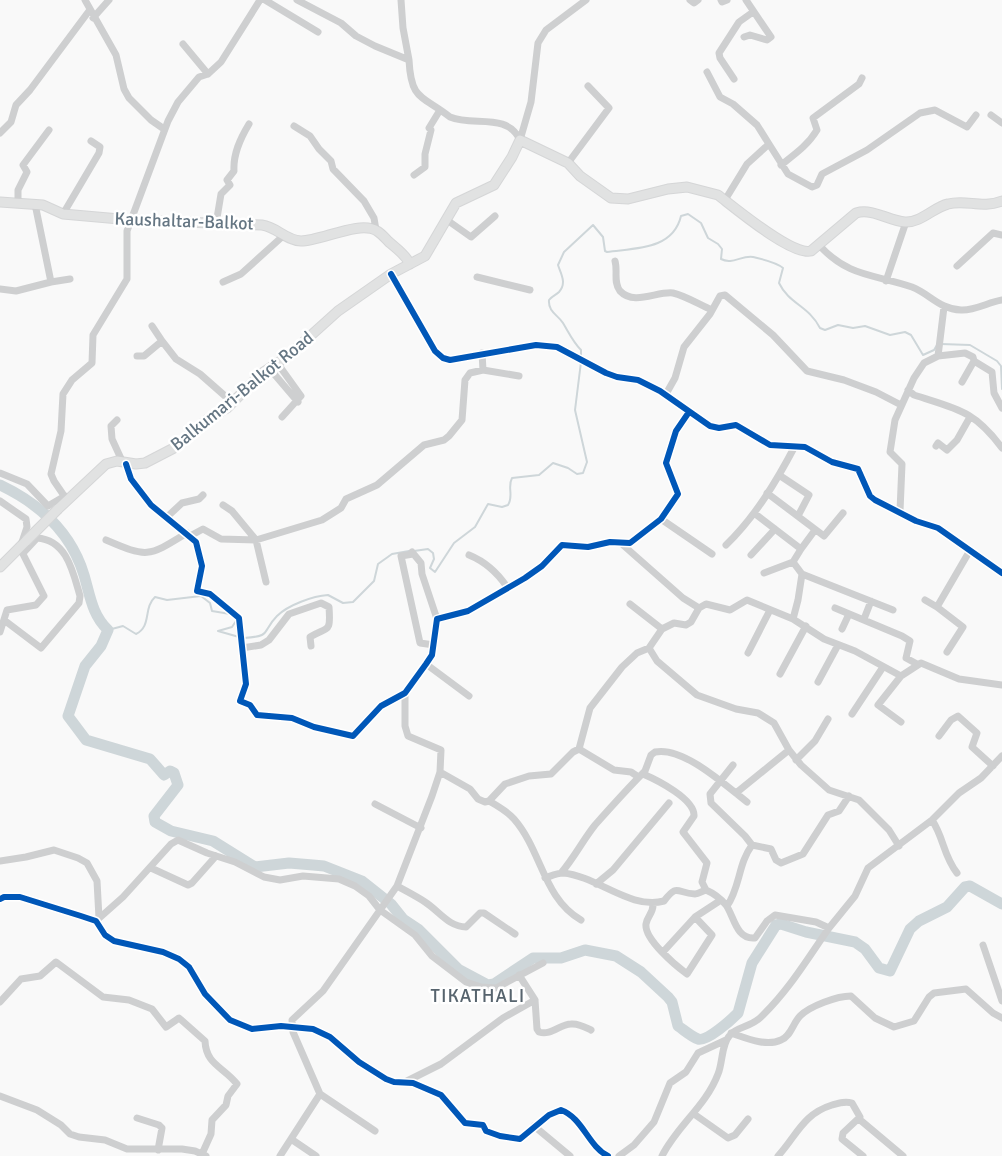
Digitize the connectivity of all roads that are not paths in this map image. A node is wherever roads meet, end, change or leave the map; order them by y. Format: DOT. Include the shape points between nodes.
graph roads {
  1 [pos="85,0"];
  2 [pos="108,0"];
  3 [pos="260,0"];
  4 [pos="297,0"];
  5 [pos="401,0"];
  6 [pos="586,0"];
  7 [pos="690,0"];
  8 [pos="698,0"];
  9 [pos="721,0"];
  10 [pos="727,0"];
  11 [pos="746,0"];
  12 [pos="89,10"];
  13 [pos="753,12"];
  14 [pos="93,18"];
  15 [pos="318,32"];
  16 [pos="744,37"];
  17 [pos="182,44"];
  18 [pos="409,60"];
  19 [pos="707,72"];
  20 [pos="208,74"];
  21 [pos="862,78"];
  22 [pos="734,79"];
  23 [pos="588,86"];
  24 [pos="440,110"];
  25 [pos="976,115"];
  26 [pos="991,115"];
  27 [pos="1002,122"];
  28 [pos="249,124"];
  29 [pos="294,126"];
  30 [pos="164,128"];
  31 [pos="49,130"];
  32 [pos="0,133"];
  33 [pos="520,140"];
  34 [pos="91,141"];
  35 [pos="769,144"];
  36 [pos="568,163"];
  37 [pos="781,165"];
  38 [pos="414,175"];
  39 [pos="725,200"];
  40 [pos="1002,201"];
  41 [pos="0,202"];
  42 [pos="18,204"];
  43 [pos="35,204"];
  44 [pos="63,214"];
  45 [pos="495,216"];
  46 [pos="131,220"];
  47 [pos="446,220"];
  48 [pos="906,222"];
  49 [pos="216,224"];
  50 [pos="376,230"];
  51 [pos="1002,235"];
  52 [pos="283,236"];
  53 [pos="819,245"];
  54 [pos="615,261"];
  55 [pos="410,264"];
  56 [pos="957,266"];
  57 [pos="391,274"];
  58 [pos="477,277"];
  59 [pos="70,279"];
  60 [pos="886,281"];
  61 [pos="51,282"];
  62 [pos="223,282"];
  63 [pos="0,289"];
  64 [pos="530,290"];
  65 [pos="1002,300"];
  66 [pos="944,307"];
  67 [pos="712,310"];
  68 [pos="152,326"];
  69 [pos="162,341"];
  70 [pos="482,353"];
  71 [pos="137,356"];
  72 [pos="938,356"];
  73 [pos="974,361"];
  74 [pos="278,364"];
  75 [pos="269,368"];
  76 [pos="483,370"];
  77 [pos="519,376"];
  78 [pos="962,382"];
  79 [pos="908,390"];
  80 [pos="666,394"];
  81 [pos="298,402"];
  82 [pos="232,403"];
  83 [pos="901,405"];
  84 [pos="1002,408"];
  85 [pos="689,412"];
  86 [pos="970,416"];
  87 [pos="282,417"];
  88 [pos="117,420"];
  89 [pos="795,446"];
  90 [pos="936,446"];
  91 [pos="1002,448"];
  92 [pos="125,463"];
  93 [pos="0,473"];
  94 [pos="779,475"];
  95 [pos="766,493"];
  96 [pos="203,495"];
  97 [pos="66,498"];
  98 [pos="0,501"];
  99 [pos="223,505"];
  100 [pos="900,511"];
  101 [pos="843,512"];
  102 [pos="754,513"];
  103 [pos="798,516"];
  104 [pos="167,517"];
  105 [pos="661,519"];
  106 [pos="27,528"];
  107 [pos="774,529"];
  108 [pos="815,530"];
  109 [pos="188,535"];
  110 [pos="37,538"];
  111 [pos="106,540"];
  112 [pos="256,540"];
  113 [pos="623,544"];
  114 [pos="726,546"];
  115 [pos="23,547"];
  116 [pos="802,550"];
  117 [pos="969,552"];
  118 [pos="469,554"];
  119 [pos="712,554"];
  120 [pos="751,555"];
  121 [pos="793,562"];
  122 [pos="0,568"];
  123 [pos="764,573"];
  124 [pos="802,574"];
  125 [pos="1002,574"];
  126 [pos="266,582"];
  127 [pos="507,587"];
  128 [pos="925,600"];
  129 [pos="872,601"];
  130 [pos="630,604"];
  131 [pos="937,607"];
  132 [pos="699,608"];
  133 [pos="835,608"];
  134 [pos="770,610"];
  135 [pos="893,610"];
  136 [pos="849,614"];
  137 [pos="437,619"];
  138 [pos="793,619"];
  139 [pos="864,619"];
  140 [pos="4,620"];
  141 [pos="806,626"];
  142 [pos="662,629"];
  143 [pos="842,629"];
  144 [pos="0,632"];
  145 [pos="434,645"];
  146 [pos="838,645"];
  147 [pos="242,646"];
  148 [pos="310,646"];
  149 [pos="649,648"];
  150 [pos="947,652"];
  151 [pos="748,653"];
  152 [pos="426,664"];
  153 [pos="917,664"];
  154 [pos="883,667"];
  155 [pos="780,674"];
  156 [pos="901,676"];
  157 [pos="818,682"];
  158 [pos="1002,685"];
  159 [pos="405,693"];
  160 [pos="469,696"];
  161 [pos="852,714"];
  162 [pos="828,719"];
  163 [pos="901,722"];
  164 [pos="938,736"];
  165 [pos="579,749"];
  166 [pos="789,750"];
  167 [pos="1002,756"];
  168 [pos="796,760"];
  169 [pos="733,765"];
  170 [pos="993,766"];
  171 [pos="440,772"];
  172 [pos="640,775"];
  173 [pos="720,780"];
  174 [pos="736,794"];
  175 [pos="849,796"];
  176 [pos="489,802"];
  177 [pos="747,802"];
  178 [pos="669,803"];
  179 [pos="375,804"];
  180 [pos="932,820"];
  181 [pos="421,828"];
  182 [pos="752,845"];
  183 [pos="899,846"];
  184 [pos="216,856"];
  185 [pos="0,861"];
  186 [pos="151,868"];
  187 [pos="561,873"];
  188 [pos="957,873"];
  189 [pos="545,878"];
  190 [pos="596,884"];
  191 [pos="395,888"];
  192 [pos="706,890"];
  193 [pos="0,899"];
  194 [pos="721,900"];
  195 [pos="653,903"];
  196 [pos="727,906"];
  197 [pos="381,908"];
  198 [pos="695,918"];
  199 [pos="98,919"];
  200 [pos="581,920"];
  201 [pos="829,929"];
  202 [pos="515,934"];
  203 [pos="983,946"];
  204 [pos="663,952"];
  205 [pos="543,962"];
  206 [pos="519,975"];
  207 [pos="535,1000"];
  208 [pos="1002,1001"];
  209 [pos="0,1002"];
  210 [pos="1002,1018"];
  211 [pos="292,1026"];
  212 [pos="591,1030"];
  213 [pos="731,1033"];
  214 [pos="726,1040"];
  215 [pos="406,1082"];
  216 [pos="320,1094"];
  217 [pos="0,1096"];
  218 [pos="694,1114"];
  219 [pos="137,1118"];
  220 [pos="748,1119"];
  221 [pos="859,1119"];
  222 [pos="534,1126"];
  223 [pos="375,1131"];
  224 [pos="291,1139"];
  225 [pos="158,1150"];
  226 [pos="204,1155"];
  227 [pos="280,1156"];
  228 [pos="316,1156"];
  229 [pos="570,1156"];
  230 [pos="608,1156"];
  231 [pos="619,1156"];
  232 [pos="662,1156"];
  233 [pos="778,1156"];
  234 [pos="863,1156"];
  235 [pos="903,1156"];
  1 -- 12 [label="street"];
  2 -- 14 [label="street"];
  3 -- 15 [label="street"];
  3 -- 20 [label="street" via="237,41"];
  4 -- 18 [label="street" via="341,23 356,36"];
  5 -- 18 [label="street"];
  6 -- 33 [label="street" via="546,30 538,43 532,102"];
  7 -- 8 [label="street" via="694,3"];
  9 -- 10 [label="street"];
  11 -- 13 [label="street"];
  12 -- 14 [label="street"];
  12 -- 32 [label="street" via="16,105 11,122"];
  13 -- 16 [label="street" via="770,39"];
  13 -- 22 [label="street" via="739,22 720,53"];
  14 -- 30 [label="street" via="116,55 129,98"];
  17 -- 20 [label="street"];
  18 -- 24 [label="street" via="415,92"];
  19 -- 35 [label="street" via="720,98 733,104 757,125"];
  20 -- 30 [label="street" via="199,77 178,102"];
  21 -- 37 [label="street" via="859,84 814,118 816,133 806,146"];
  23 -- 36 [label="street" via="609,108"];
  24 -- 33 [label="street" via="456,120 503,124 517,132"];
  24 -- 38 [label="street" via="429,128 425,167"];
  25 -- 37 [label="street" via="967,127 935,110 920,113 867,150 822,174 814,187 793,178"];
  26 -- 27 [label="street"];
  28 -- 49 [label="street" via="238,142 234,171 227,180 230,185 221,194"];
  29 -- 50 [label="street" via="310,136 331,161 333,169 364,201 374,218"];
  30 -- 46 [label="street"];
  31 -- 42 [label="street" via="23,165 27,172 18,190"];
  33 -- 36 [label="main road"];
  33 -- 47 [label="main road, Balkumari-Balkot Road" via="494,185 459,200"];
  34 -- 44 [label="street" via="100,147 99,153"];
  35 -- 37 [label="street"];
  35 -- 39 [label="street" via="747,164"];
  36 -- 39 [label="main road" via="611,198 628,199 687,187 710,191"];
  39 -- 53 [label="main road" via="792,248 805,252"];
  40 -- 48 [label="main road" via="986,205 950,203"];
  41 -- 42 [label="main road, Kaushaltar-Balkot"];
  42 -- 43 [label="main road, Kaushaltar-Balkot"];
  43 -- 44 [label="main road, Kaushaltar-Balkot"];
  43 -- 61 [label="street"];
  44 -- 46 [label="main road, Kaushaltar-Balkot"];
  45 -- 47 [label="street" via="471,237"];
  46 -- 49 [label="main road, Kaushaltar-Balkot"];
  46 -- 97 [label="street" via="126,239 127,279 93,335 92,363 72,380 63,394 62,431 51,474"];
  47 -- 55 [label="main road, Balkumari-Balkot Road" via="424,256"];
  48 -- 53 [label="main road" via="864,211 856,213"];
  48 -- 60 [label="street"];
  49 -- 52 [label="main road, Kaushaltar-Balkot" via="269,226"];
  50 -- 52 [label="main road, Kaushaltar-Balkot" via="350,230 303,241"];
  50 -- 55 [label="main road" via="402,251"];
  51 -- 56 [label="street" via="993,233"];
  52 -- 62 [label="street" via="241,274"];
  53 -- 60 [label="street" via="850,269"];
  54 -- 67 [label="street" via="615,279 620,291 647,297 674,294"];
  55 -- 57 [label="main road, Balkumari-Balkot Road"];
  57 -- 70 [label="street" via="438,355 450,360"];
  57 -- 74 [label="main road, Balkumari-Balkot Road" via="338,311"];
  58 -- 64 [label="street"];
  59 -- 61 [label="street"];
  60 -- 66 [label="street" via="912,287"];
  61 -- 63 [label="street" via="16,291"];
  65 -- 66 [label="street" via="963,310"];
  66 -- 72 [label="street"];
  67 -- 80 [label="street" via="684,347 675,378"];
  67 -- 83 [label="street" via="720,296 731,298 807,370 844,380"];
  68 -- 69 [label="street"];
  69 -- 71 [label="street" via="144,356"];
  69 -- 82 [label="street" via="183,365 200,374"];
  70 -- 76 [label="street"];
  70 -- 80 [label="street" via="536,345 557,347 617,377 638,380"];
  72 -- 73 [label="street" via="965,353"];
  72 -- 79 [label="street" via="920,367"];
  73 -- 78 [label="street"];
  73 -- 84 [label="street" via="992,372 994,392"];
  74 -- 75 [label="main road, Balkumari-Balkot Road"];
  74 -- 81 [label="street" via="300,393"];
  75 -- 81 [label="street"];
  75 -- 82 [label="main road, Balkumari-Balkot Road"];
  76 -- 77 [label="street"];
  76 -- 112 [label="street" via="467,375 462,420 449,436 424,445 377,485 349,497 344,506 330,516"];
  79 -- 83 [label="street"];
  79 -- 86 [label="street"];
  80 -- 85 [label="street"];
  81 -- 87 [label="street"];
  82 -- 92 [label="main road, Balkumari-Balkot Road" via="174,448 144,462"];
  83 -- 100 [label="street" via="890,449 892,456 902,464"];
  85 -- 89 [label="street" via="715,428 736,425 770,445"];
  85 -- 105 [label="street" via="676,431 666,463 678,494"];
  86 -- 90 [label="street" via="957,440 947,450 938,443"];
  86 -- 91 [label="street" via="987,428"];
  88 -- 92 [label="street" via="111,426 110,434"];
  89 -- 94 [label="street"];
  89 -- 100 [label="street" via="805,446 832,462 858,468 870,496"];
  92 -- 97 [label="main road, Balkumari-Balkot Road" via="106,464"];
  92 -- 104 [label="street" via="137,489"];
  93 -- 97 [label="street" via="27,484 48,506"];
  94 -- 95 [label="street"];
  94 -- 103 [label="street" via="810,495"];
  95 -- 102 [label="street"];
  95 -- 103 [label="street"];
  96 -- 104 [label="street" via="182,503"];
  97 -- 115 [label="main road, Balkumari-Balkot Road, bridge"];
  98 -- 106 [label="street" via="22,514"];
  99 -- 112 [label="street"];
  100 -- 117 [label="street" via="916,521 942,530"];
  101 -- 108 [label="street" via="824,536"];
  102 -- 107 [label="street"];
  102 -- 114 [label="street"];
  103 -- 108 [label="street"];
  104 -- 109 [label="street"];
  105 -- 113 [label="street" via="630,543"];
  105 -- 119 [label="street"];
  106 -- 110 [label="street"];
  106 -- 115 [label="street"];
  107 -- 116 [label="street"];
  107 -- 120 [label="street"];
  108 -- 116 [label="street"];
  109 -- 111 [label="street" via="160,550 144,554"];
  109 -- 112 [label="street" via="203,529 221,539"];
  109 -- 147 [label="street" via="201,553 197,591 210,594 237,616"];
  110 -- 115 [label="street"];
  110 -- 140 [label="street" via="46,539 65,552 80,596 78,604 41,648"];
  112 -- 126 [label="street"];
  113 -- 127 [label="street" via="562,545 535,571"];
  113 -- 132 [label="street" via="683,598"];
  115 -- 122 [label="main road"];
  115 -- 140 [label="street" via="44,596 36,604 7,610"];
  116 -- 121 [label="street"];
  117 -- 125 [label="street"];
  117 -- 131 [label="street"];
  118 -- 127 [label="street" via="495,571"];
  121 -- 123 [label="street"];
  121 -- 124 [label="street"];
  124 -- 129 [label="street"];
  124 -- 138 [label="street"];
  127 -- 137 [label="street" via="468,611"];
  128 -- 131 [label="street"];
  129 -- 135 [label="street"];
  129 -- 139 [label="street"];
  130 -- 142 [label="street"];
  131 -- 150 [label="street" via="963,627"];
  132 -- 134 [label="street" via="708,603 730,610 747,600"];
  132 -- 142 [label="street" via="686,625 674,624"];
  133 -- 136 [label="street"];
  134 -- 138 [label="street"];
  134 -- 151 [label="street"];
  136 -- 139 [label="street"];
  136 -- 143 [label="street"];
  137 -- 145 [label="street"];
  137 -- 145 [label="street" via="422,566 412,553 401,556 420,643"];
  138 -- 141 [label="street"];
  139 -- 153 [label="street" via="910,642 906,658"];
  140 -- 144 [label="street"];
  141 -- 146 [label="street"];
  141 -- 155 [label="street"];
  142 -- 149 [label="street"];
  145 -- 152 [label="street"];
  146 -- 154 [label="street"];
  146 -- 157 [label="street"];
  147 -- 148 [label="street" via="269,640 289,614 321,602 329,607 328,627 310,637"];
  147 -- 159 [label="street" via="246,684 239,699 261,716 292,718 353,736 381,706"];
  149 -- 165 [label="street" via="629,658 594,701"];
  149 -- 166 [label="street" via="657,661 697,695 758,713 774,723"];
  152 -- 159 [label="street"];
  152 -- 160 [label="street"];
  153 -- 156 [label="street"];
  153 -- 158 [label="street" via="925,664 959,679"];
  154 -- 156 [label="street"];
  154 -- 161 [label="street"];
  156 -- 163 [label="street" via="878,705"];
  159 -- 171 [label="street" via="408,736 441,750"];
  162 -- 168 [label="street" via="815,741"];
  164 -- 170 [label="street" via="958,716 977,733 972,747"];
  165 -- 172 [label="street" via="614,770"];
  165 -- 176 [label="street" via="551,774 528,776 505,784"];
  166 -- 168 [label="street"];
  166 -- 174 [label="street"];
  167 -- 170 [label="street"];
  168 -- 175 [label="street" via="823,786"];
  169 -- 173 [label="street"];
  170 -- 180 [label="street"];
  171 -- 176 [label="street" via="470,789 478,799"];
  171 -- 181 [label="street"];
  172 -- 173 [label="street" via="651,755 660,751 690,760"];
  172 -- 187 [label="street" via="595,826"];
  172 -- 192 [label="street" via="666,784 693,809 694,816 683,832 707,863 702,882"];
  173 -- 174 [label="street"];
  173 -- 182 [label="street" via="710,794 711,803"];
  174 -- 177 [label="street"];
  175 -- 182 [label="street" via="839,811 828,815 800,857 781,863 771,849"];
  175 -- 183 [label="street" via="859,800 889,830"];
  176 -- 189 [label="street" via="514,818 541,864"];
  178 -- 190 [label="street" via="613,870"];
  179 -- 181 [label="street"];
  180 -- 183 [label="street"];
  180 -- 188 [label="street" via="941,834 946,859"];
  181 -- 191 [label="street"];
  182 -- 196 [label="street" via="742,861 733,896"];
  183 -- 201 [label="street" via="865,871 855,896"];
  184 -- 186 [label="street" via="178,840 170,844"];
  184 -- 186 [label="street" via="188,885"];
  184 -- 197 [label="street" via="264,877 280,880 303,876 339,879 355,886"];
  185 -- 199 [label="street" via="48,850 87,863 97,881"];
  186 -- 199 [label="street"];
  187 -- 189 [label="street"];
  187 -- 190 [label="street"];
  189 -- 200 [label="street" via="558,900"];
  190 -- 195 [label="street" via="636,900"];
  191 -- 197 [label="street"];
  191 -- 202 [label="street" via="426,902 459,927 466,927 484,913"];
  192 -- 194 [label="street"];
  192 -- 195 [label="street" via="698,894 678,889 670,892 664,901"];
  193 -- 199 [label="street" via="4,896 20,897"];
  194 -- 196 [label="street"];
  194 -- 198 [label="street"];
  195 -- 204 [label="street" via="646,924 648,936"];
  196 -- 201 [label="street" via="740,932 751,939 775,915 816,922"];
  197 -- 206 [label="street" via="415,935 432,956 466,982 490,990"];
  197 -- 211 [label="street" via="323,991 295,1017"];
  198 -- 204 [label="street"];
  198 -- 204 [label="street" via="712,935 688,973"];
  199 -- 211 [label="street" via="105,935 114,941 163,952 185,962 205,994 230,1020 252,1029"];
  201 -- 213 [label="street" via="809,960 757,1022"];
  203 -- 208 [label="street"];
  205 -- 206 [label="street"];
  206 -- 207 [label="street"];
  207 -- 212 [label="street" via="539,1032 570,1024"];
  207 -- 215 [label="street" via="503,1018 448,1060"];
  209 -- 226 [label="street" via="21,979 40,976 56,962 103,997 129,1000 152,1009 166,1027 179,1018 205,1041 209,1059 237,1084 226,1105 212,1120"];
  210 -- 213 [label="street" via="962,988 934,993 914,1021 894,1027 875,1018 851,996 839,996 801,1015 781,1040 765,1043"];
  211 -- 215 [label="street" via="313,1029 330,1037 380,1076 394,1082"];
  211 -- 216 [label="street"];
  213 -- 214 [label="street"];
  214 -- 218 [label="street" via="719,1074"];
  214 -- 231 [label="street" via="698,1053 686,1072 670,1083 654,1122 634,1145"];
  215 -- 222 [label="street" via="441,1094 465,1123 483,1125 489,1133 520,1139"];
  216 -- 223 [label="street"];
  216 -- 224 [label="street"];
  217 -- 225 [label="street" via="37,1110 70,1134 105,1140 126,1149"];
  218 -- 220 [label="street" via="728,1138 735,1135"];
  218 -- 232 [label="street" via="671,1140"];
  219 -- 225 [label="street" via="162,1128"];
  221 -- 233 [label="street" via="860,1114 849,1102 818,1110 804,1121"];
  221 -- 234 [label="street" via="842,1136"];
  221 -- 235 [label="street"];
  222 -- 229 [label="street"];
  222 -- 230 [label="street" via="563,1110"];
  224 -- 227 [label="street"];
  224 -- 228 [label="street"];
  225 -- 226 [label="street" via="182,1149"];
}
